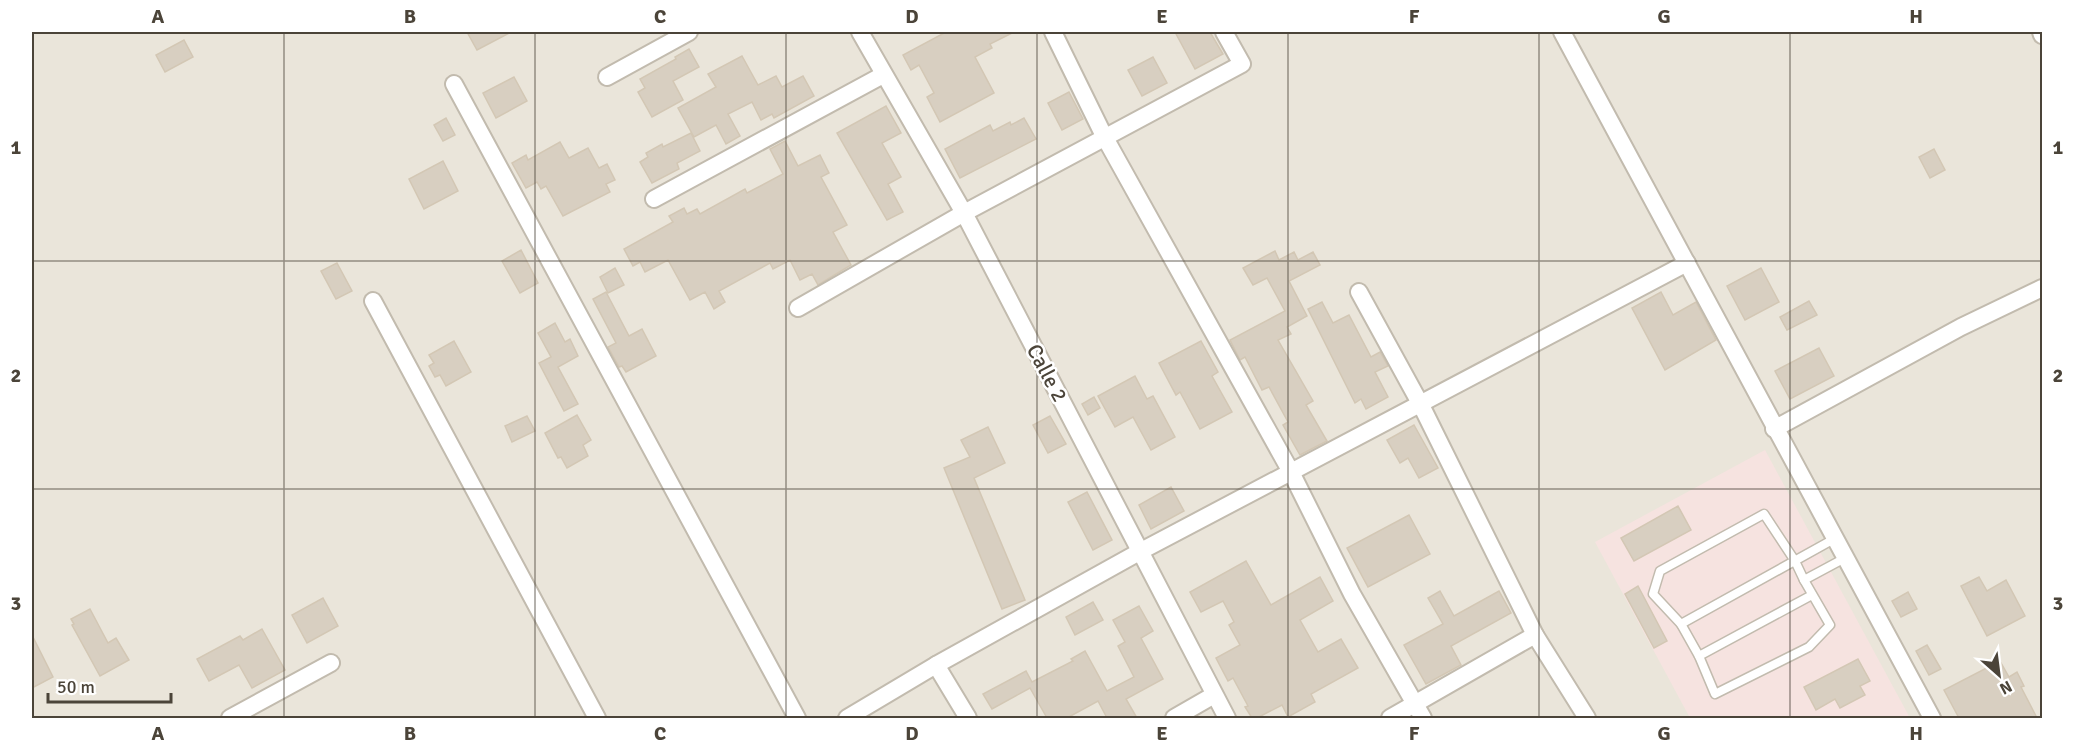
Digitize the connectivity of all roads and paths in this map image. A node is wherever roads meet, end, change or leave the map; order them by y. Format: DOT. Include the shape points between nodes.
graph roads {
  1 [pos="689,32"];
  2 [pos="860,32"];
  3 [pos="1053,32"];
  4 [pos="1224,32"];
  5 [pos="1562,32"];
  6 [pos="884,75"];
  7 [pos="607,77"];
  8 [pos="454,84"];
  9 [pos="1104,136"];
  10 [pos="654,199"];
  11 [pos="964,213"];
  12 [pos="1687,262"];
  13 [pos="2043,288"];
  14 [pos="1359,292"];
  15 [pos="373,301"];
  16 [pos="798,308"];
  17 [pos="1421,405"];
  18 [pos="1774,429"];
  19 [pos="1291,472"];
  20 [pos="1834,539"];
  21 [pos="1141,551"];
  22 [pos="1845,558"];
  23 [pos="1795,561"];
  24 [pos="1804,580"];
  25 [pos="1812,595"];
  26 [pos="1681,624"];
  27 [pos="1535,635"];
  28 [pos="1699,656"];
  29 [pos="331,663"];
  30 [pos="936,665"];
  31 [pos="1214,695"];
  32 [pos="1419,711"];
  33 [pos="230,718"];
  34 [pos="597,718"];
  35 [pos="797,718"];
  36 [pos="847,718"];
  37 [pos="968,718"];
  38 [pos="1173,718"];
  39 [pos="1227,718"];
  40 [pos="1390,718"];
  41 [pos="1587,718"];
  42 [pos="1932,718"];
  1 -- 7 [label="street"];
  2 -- 6 [label="street, Calle 2"];
  3 -- 9 [label="street"];
  4 -- 9 [label="street" via="1242,64"];
  5 -- 12 [label="street"];
  6 -- 10 [label="street"];
  6 -- 11 [label="street, Calle 2"];
  8 -- 35 [label="street"];
  9 -- 11 [label="street"];
  9 -- 19 [label="street"];
  11 -- 16 [label="street"];
  11 -- 21 [label="street, Calle 2"];
  12 -- 17 [label="street"];
  12 -- 18 [label="street"];
  13 -- 18 [label="street" via="1961,327"];
  14 -- 17 [label="street"];
  15 -- 34 [label="street"];
  17 -- 19 [label="street"];
  17 -- 27 [label="street"];
  18 -- 20 [label="street"];
  19 -- 21 [label="street"];
  19 -- 32 [label="street" via="1352,594"];
  20 -- 22 [label="street"];
  20 -- 23 [label="lane"];
  21 -- 30 [label="street"];
  21 -- 31 [label="street, Calle 2"];
  22 -- 24 [label="lane"];
  22 -- 42 [label="street"];
  23 -- 24 [label="lane"];
  23 -- 26 [label="lane"];
  23 -- 26 [label="lane" via="1764,514 1660,571 1653,594"];
  24 -- 25 [label="lane"];
  25 -- 28 [label="lane"];
  25 -- 28 [label="lane" via="1830,625 1809,647 1715,694"];
  26 -- 28 [label="lane"];
  27 -- 32 [label="street"];
  27 -- 41 [label="street"];
  29 -- 33 [label="street"];
  30 -- 36 [label="street"];
  30 -- 37 [label="street"];
  31 -- 38 [label="street"];
  31 -- 39 [label="street, Calle 2"];
  32 -- 40 [label="street"];
}
